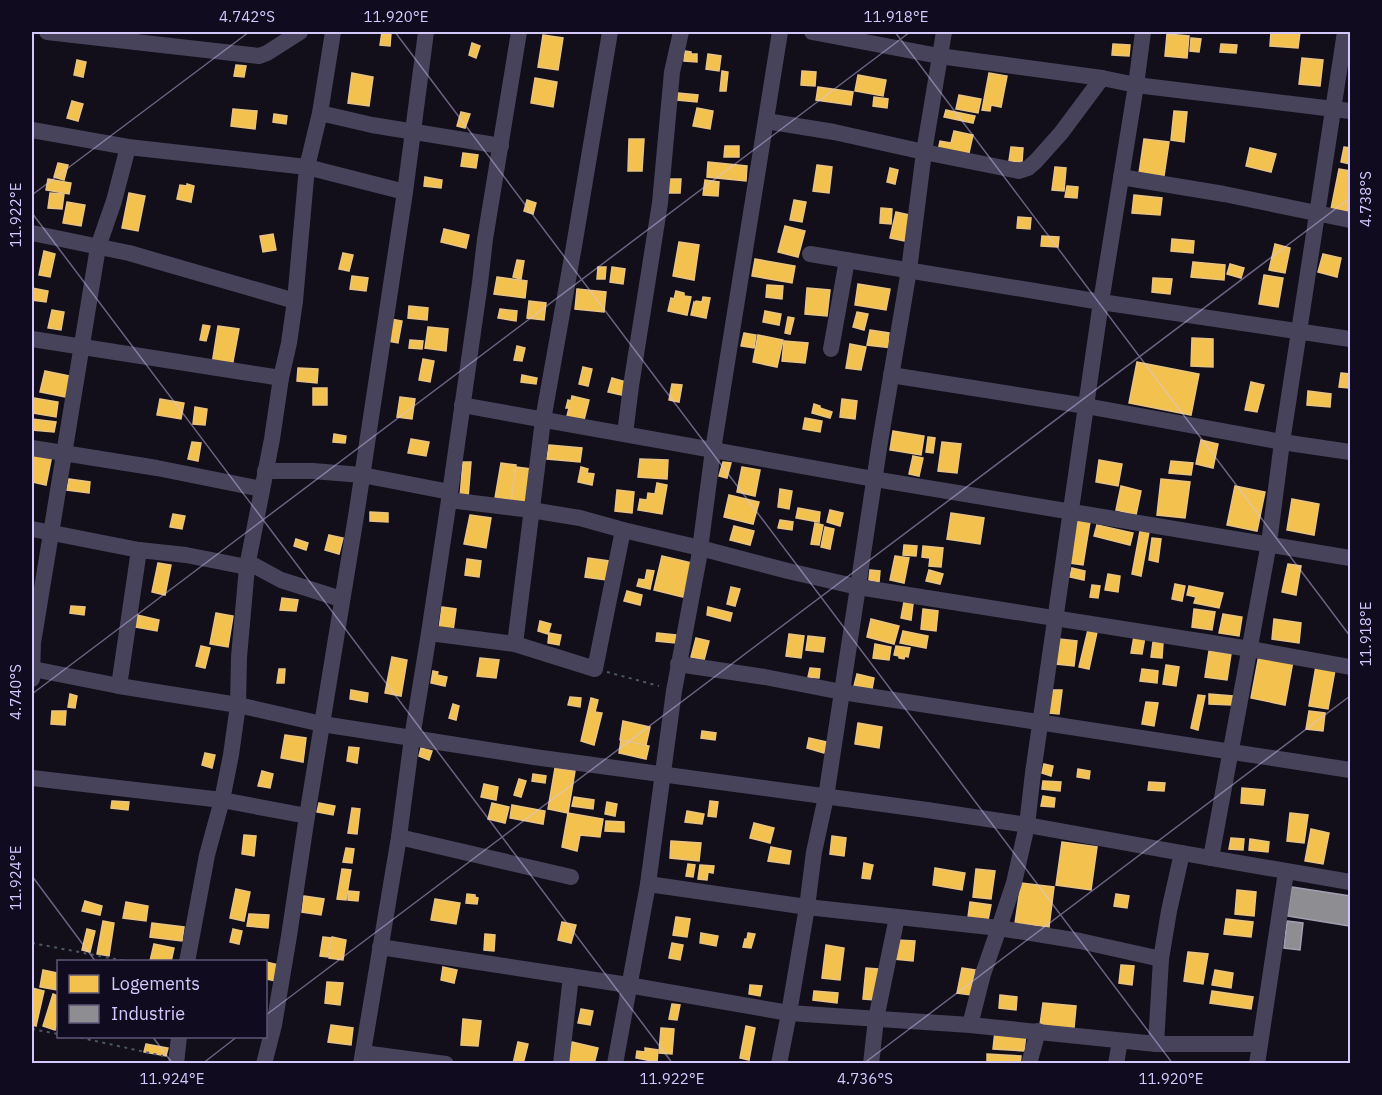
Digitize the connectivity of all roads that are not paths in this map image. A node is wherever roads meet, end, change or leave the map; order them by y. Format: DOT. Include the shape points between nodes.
graph roads {
  1 [pos="47,32"];
  2 [pos="300,32"];
  3 [pos="333,32"];
  4 [pos="426,32"];
  5 [pos="519,32"];
  6 [pos="610,32"];
  7 [pos="681,32"];
  8 [pos="780,32"];
  9 [pos="812,32"];
  10 [pos="944,32"];
  11 [pos="1143,32"];
  12 [pos="1345,32"];
  13 [pos="939,56"];
  14 [pos="1102,78"];
  15 [pos="1136,85"];
  16 [pos="1333,108"];
  17 [pos="1350,111"];
  18 [pos="320,113"];
  19 [pos="766,121"];
  20 [pos="32,130"];
  21 [pos="412,132"];
  22 [pos="501,146"];
  23 [pos="128,147"];
  24 [pos="924,152"];
  25 [pos="307,167"];
  26 [pos="1121,177"];
  27 [pos="405,192"];
  28 [pos="1318,214"];
  29 [pos="1350,220"];
  30 [pos="32,233"];
  31 [pos="98,247"];
  32 [pos="810,254"];
  33 [pos="847,260"];
  34 [pos="909,270"];
  35 [pos="295,301"];
  36 [pos="1101,302"];
  37 [pos="1299,332"];
  38 [pos="32,339"];
  39 [pos="1350,339"];
  40 [pos="81,347"];
  41 [pos="831,349"];
  42 [pos="891,375"];
  43 [pos="281,378"];
  44 [pos="462,405"];
  45 [pos="1086,406"];
  46 [pos="543,420"];
  47 [pos="625,435"];
  48 [pos="1282,442"];
  49 [pos="32,448"];
  50 [pos="713,450"];
  51 [pos="1350,452"];
  52 [pos="64,454"];
  53 [pos="265,471"];
  54 [pos="362,475"];
  55 [pos="874,479"];
  56 [pos="262,489"];
  57 [pos="450,496"];
  58 [pos="531,510"];
  59 [pos="1071,511"];
  60 [pos="32,529"];
  61 [pos="623,530"];
  62 [pos="51,533"];
  63 [pos="1269,543"];
  64 [pos="700,548"];
  65 [pos="139,550"];
  66 [pos="1350,558"];
  67 [pos="248,564"];
  68 [pos="858,587"];
  69 [pos="341,599"];
  70 [pos="34,616"];
  71 [pos="1056,617"];
  72 [pos="429,633"];
  73 [pos="515,644"];
  74 [pos="1250,649"];
  75 [pos="678,664"];
  76 [pos="1350,667"];
  77 [pos="32,674"];
  78 [pos="119,686"];
  79 [pos="842,692"];
  80 [pos="238,705"];
  81 [pos="1041,723"];
  82 [pos="322,724"];
  83 [pos="412,738"];
  84 [pos="1231,751"];
  85 [pos="1350,770"];
  86 [pos="662,774"];
  87 [pos="32,778"];
  88 [pos="826,797"];
  89 [pos="222,800"];
  90 [pos="307,816"];
  91 [pos="1027,825"];
  92 [pos="399,837"];
  93 [pos="1182,854"];
  94 [pos="1211,858"];
  95 [pos="1286,872"];
  96 [pos="571,878"];
  97 [pos="1350,882"];
  98 [pos="648,884"];
  99 [pos="807,907"];
  100 [pos="897,917"];
  101 [pos="999,928"];
  102 [pos="380,947"];
  103 [pos="1161,959"];
  104 [pos="187,960"];
  105 [pos="571,976"];
  106 [pos="628,985"];
  107 [pos="789,1013"];
  108 [pos="876,1019"];
  109 [pos="970,1025"];
  110 [pos="1038,1031"];
  111 [pos="180,1038"];
  112 [pos="1120,1041"];
  113 [pos="1156,1044"];
  114 [pos="1260,1044"];
  115 [pos="362,1058"];
  116 [pos="177,1061"];
  117 [pos="264,1064"];
  118 [pos="446,1064"];
  119 [pos="561,1064"];
  120 [pos="615,1064"];
  121 [pos="779,1064"];
  122 [pos="871,1064"];
  123 [pos="1029,1064"];
  124 [pos="1116,1064"];
  125 [pos="1257,1064"];
  1 -- 2 [label="street" via="259,56"];
  3 -- 18 [label="street"];
  4 -- 21 [label="street"];
  5 -- 22 [label="street"];
  6 -- 46 [label="street"];
  7 -- 47 [label="street" via="672,72 660,203"];
  8 -- 19 [label="street"];
  9 -- 13 [label="street"];
  10 -- 13 [label="street"];
  11 -- 15 [label="street"];
  12 -- 16 [label="street"];
  13 -- 14 [label="street"];
  13 -- 24 [label="street"];
  14 -- 15 [label="street"];
  14 -- 24 [label="street" via="1061,133 1028,168 1019,171"];
  15 -- 16 [label="street"];
  15 -- 26 [label="street"];
  16 -- 17 [label="street"];
  16 -- 28 [label="street"];
  18 -- 21 [label="street"];
  18 -- 25 [label="street"];
  19 -- 24 [label="street"];
  19 -- 50 [label="street"];
  20 -- 23 [label="street"];
  21 -- 22 [label="street"];
  21 -- 27 [label="street"];
  22 -- 44 [label="street"];
  23 -- 25 [label="street"];
  23 -- 31 [label="street"];
  24 -- 34 [label="street"];
  25 -- 27 [label="street"];
  25 -- 35 [label="street"];
  26 -- 28 [label="street"];
  26 -- 36 [label="street"];
  27 -- 54 [label="street"];
  28 -- 29 [label="street"];
  28 -- 37 [label="street"];
  30 -- 31 [label="street"];
  31 -- 35 [label="street"];
  31 -- 40 [label="street"];
  32 -- 33 [label="street"];
  33 -- 34 [label="street"];
  33 -- 41 [label="street"];
  34 -- 36 [label="street"];
  34 -- 42 [label="street"];
  35 -- 43 [label="street"];
  36 -- 37 [label="street"];
  36 -- 45 [label="street"];
  37 -- 39 [label="street"];
  37 -- 48 [label="street"];
  38 -- 40 [label="street"];
  40 -- 43 [label="street"];
  40 -- 52 [label="street"];
  42 -- 45 [label="street"];
  42 -- 55 [label="street"];
  43 -- 53 [label="street"];
  44 -- 46 [label="street"];
  44 -- 57 [label="street"];
  45 -- 48 [label="street"];
  45 -- 59 [label="street"];
  46 -- 47 [label="street"];
  46 -- 58 [label="street"];
  47 -- 50 [label="street"];
  48 -- 51 [label="street"];
  48 -- 63 [label="street"];
  49 -- 52 [label="street"];
  50 -- 55 [label="street"];
  50 -- 64 [label="street"];
  52 -- 56 [label="street"];
  52 -- 62 [label="street"];
  53 -- 54 [label="street"];
  53 -- 56 [label="street"];
  54 -- 57 [label="street"];
  54 -- 69 [label="street"];
  55 -- 59 [label="street"];
  55 -- 68 [label="street"];
  56 -- 67 [label="street"];
  57 -- 58 [label="street"];
  57 -- 72 [label="street"];
  58 -- 61 [label="street"];
  58 -- 73 [label="street"];
  59 -- 63 [label="street"];
  59 -- 71 [label="street"];
  60 -- 62 [label="street"];
  61 -- 64 [label="street"];
  61 -- 73 [label="street" via="596,669"];
  62 -- 65 [label="street"];
  62 -- 70 [label="street"];
  63 -- 66 [label="street"];
  63 -- 74 [label="street"];
  64 -- 68 [label="street"];
  64 -- 75 [label="street"];
  65 -- 67 [label="street"];
  65 -- 78 [label="street"];
  67 -- 69 [label="street" via="281,580"];
  67 -- 80 [label="street"];
  68 -- 71 [label="street"];
  68 -- 79 [label="street"];
  69 -- 82 [label="street"];
  70 -- 77 [label="street"];
  71 -- 74 [label="street"];
  71 -- 81 [label="street"];
  72 -- 73 [label="street"];
  72 -- 83 [label="street"];
  74 -- 76 [label="street"];
  74 -- 84 [label="street"];
  75 -- 79 [label="street"];
  75 -- 86 [label="street"];
  77 -- 78 [label="street"];
  78 -- 80 [label="street"];
  79 -- 81 [label="street"];
  79 -- 88 [label="street"];
  80 -- 82 [label="street"];
  80 -- 89 [label="street"];
  81 -- 84 [label="street"];
  81 -- 91 [label="street"];
  82 -- 83 [label="street"];
  82 -- 90 [label="street"];
  83 -- 86 [label="street"];
  83 -- 92 [label="street"];
  84 -- 85 [label="street"];
  84 -- 94 [label="street"];
  86 -- 88 [label="street"];
  86 -- 98 [label="street"];
  87 -- 89 [label="street"];
  88 -- 91 [label="street"];
  88 -- 99 [label="street"];
  89 -- 90 [label="street"];
  89 -- 104 [label="street" via="207,855"];
  90 -- 117 [label="street" via="274,1025"];
  91 -- 93 [label="street"];
  91 -- 101 [label="street"];
  92 -- 96 [label="street"];
  92 -- 102 [label="street"];
  93 -- 94 [label="street"];
  93 -- 103 [label="street"];
  94 -- 95 [label="street"];
  95 -- 97 [label="street"];
  95 -- 114 [label="street"];
  98 -- 99 [label="street"];
  98 -- 106 [label="street"];
  99 -- 100 [label="street"];
  99 -- 107 [label="street"];
  100 -- 101 [label="street"];
  100 -- 108 [label="street"];
  101 -- 103 [label="street"];
  101 -- 109 [label="street"];
  102 -- 105 [label="street"];
  102 -- 115 [label="street"];
  103 -- 113 [label="street"];
  105 -- 106 [label="street"];
  105 -- 119 [label="street"];
  106 -- 107 [label="street"];
  106 -- 120 [label="street"];
  107 -- 108 [label="street"];
  107 -- 121 [label="street"];
  108 -- 109 [label="street"];
  108 -- 122 [label="street"];
  109 -- 110 [label="street"];
  110 -- 112 [label="street"];
  110 -- 123 [label="street"];
  111 -- 116 [label="street"];
  112 -- 113 [label="street"];
  112 -- 124 [label="street"];
  113 -- 114 [label="street"];
  114 -- 125 [label="street"];
  115 -- 118 [label="street"];
}
